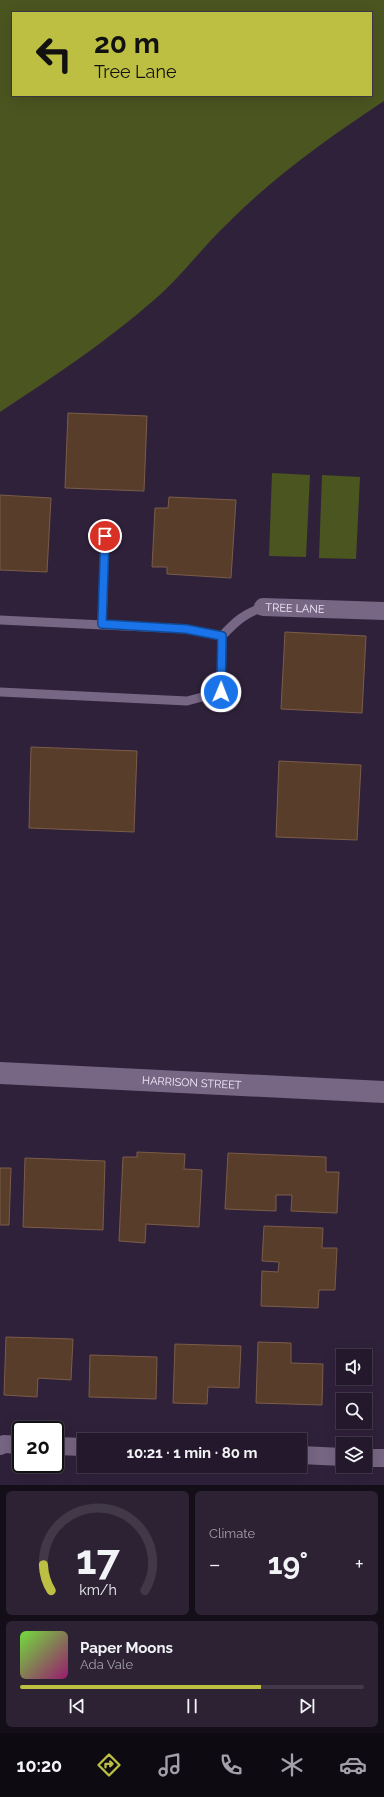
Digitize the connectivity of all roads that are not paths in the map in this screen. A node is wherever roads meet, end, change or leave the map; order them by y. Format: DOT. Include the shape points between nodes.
graph roads {
  1 [pos="105,536"];
  2 [pos="263,607"];
  3 [pos="384,611"];
  4 [pos="0,620"];
  5 [pos="102,624"];
  6 [pos="222,636"];
  7 [pos="0,692"];
  8 [pos="0,1073"];
  9 [pos="384,1092"];
  10 [pos="12,1444"];
  11 [pos="0,1446"];
  12 [pos="64,1446"];
  13 [pos="77,1447"];
  14 [pos="307,1455"];
  15 [pos="336,1457"];
  16 [pos="372,1458"];
  17 [pos="384,1458"];
  1 -- 5 [label="lane"];
  2 -- 3 [label="street, TREE LANE"];
  2 -- 6 [label="lane, TREE LANE" via="248,612 236,620"];
  4 -- 5 [label="lane"];
  5 -- 6 [label="lane" via="186,629"];
  6 -- 7 [label="lane" via="221,692 187,701"];
  8 -- 9 [label="street, HARRISON STREET"];
  10 -- 11 [label="street"];
  12 -- 13 [label="street"];
  14 -- 15 [label="street"];
  16 -- 17 [label="street"];
}
